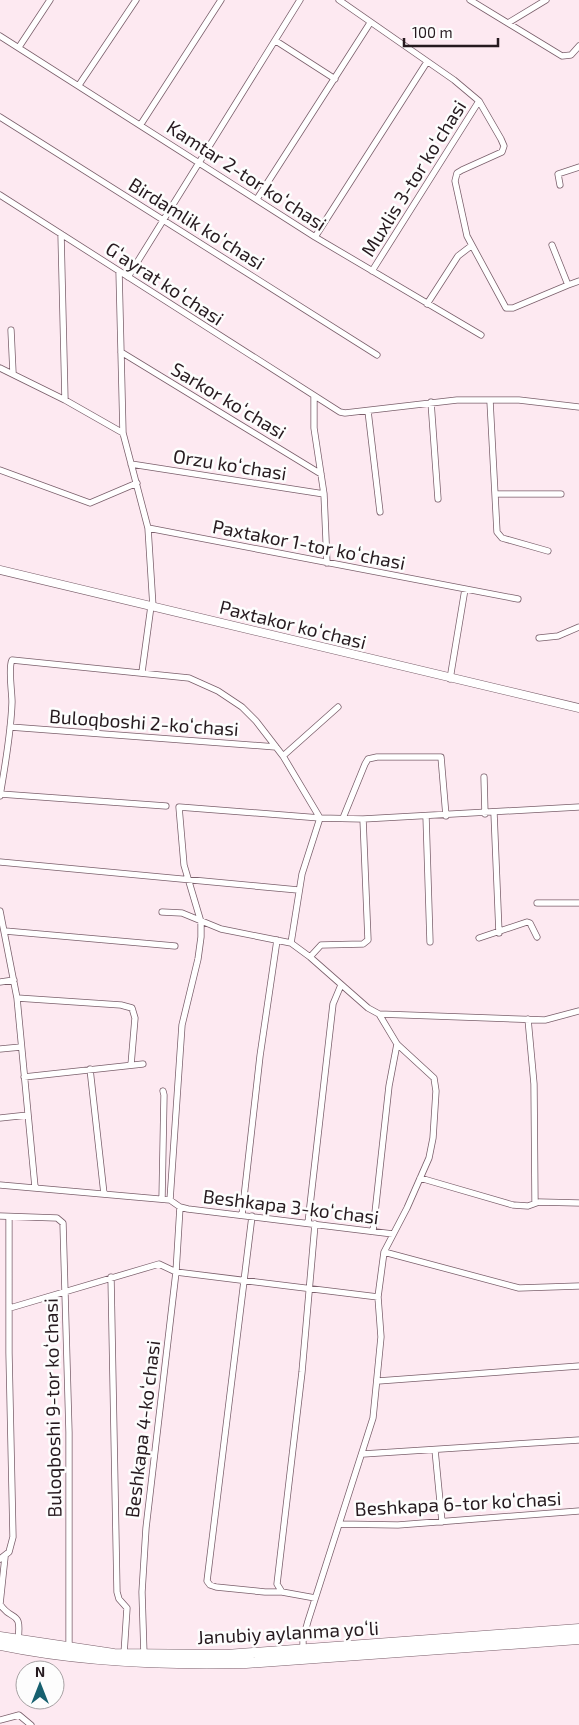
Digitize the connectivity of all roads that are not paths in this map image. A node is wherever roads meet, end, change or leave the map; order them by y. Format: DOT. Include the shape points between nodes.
graph roads {
  1 [pos="50,0"];
  2 [pos="136,0"];
  3 [pos="221,0"];
  4 [pos="300,0"];
  5 [pos="339,0"];
  6 [pos="470,0"];
  7 [pos="546,0"];
  8 [pos="370,23"];
  9 [pos="508,23"];
  10 [pos="0,36"];
  11 [pos="276,41"];
  12 [pos="579,46"];
  13 [pos="19,47"];
  14 [pos="427,62"];
  15 [pos="335,78"];
  16 [pos="79,85"];
  17 [pos="479,101"];
  18 [pos="0,117"];
  19 [pos="141,124"];
  20 [pos="199,164"];
  21 [pos="579,168"];
  22 [pos="560,186"];
  23 [pos="0,195"];
  24 [pos="257,199"];
  25 [pos="164,220"];
  26 [pos="61,234"];
  27 [pos="315,237"];
  28 [pos="552,244"];
  29 [pos="471,246"];
  30 [pos="119,271"];
  31 [pos="372,271"];
  32 [pos="128,277"];
  33 [pos="579,281"];
  34 [pos="568,285"];
  35 [pos="427,304"];
  36 [pos="11,330"];
  37 [pos="481,335"];
  38 [pos="121,352"];
  39 [pos="377,355"];
  40 [pos="0,368"];
  41 [pos="13,373"];
  42 [pos="314,396"];
  43 [pos="65,400"];
  44 [pos="490,401"];
  45 [pos="431,402"];
  46 [pos="579,408"];
  47 [pos="368,411"];
  48 [pos="123,433"];
  49 [pos="131,464"];
  50 [pos="0,470"];
  51 [pos="321,474"];
  52 [pos="137,483"];
  53 [pos="324,494"];
  54 [pos="495,494"];
  55 [pos="561,494"];
  56 [pos="438,499"];
  57 [pos="380,512"];
  58 [pos="148,528"];
  59 [pos="548,551"];
  60 [pos="327,562"];
  61 [pos="0,570"];
  62 [pos="465,589"];
  63 [pos="518,599"];
  64 [pos="152,606"];
  65 [pos="579,627"];
  66 [pos="538,638"];
  67 [pos="142,672"];
  68 [pos="450,679"];
  69 [pos="338,707"];
  70 [pos="579,708"];
  71 [pos="10,727"];
  72 [pos="276,747"];
  73 [pos="283,756"];
  74 [pos="484,777"];
  75 [pos="0,795"];
  76 [pos="166,806"];
  77 [pos="579,807"];
  78 [pos="494,813"];
  79 [pos="486,814"];
  80 [pos="426,816"];
  81 [pos="446,816"];
  82 [pos="320,818"];
  83 [pos="343,818"];
  84 [pos="363,818"];
  85 [pos="0,862"];
  86 [pos="187,878"];
  87 [pos="298,890"];
  88 [pos="579,902"];
  89 [pos="537,903"];
  90 [pos="0,911"];
  91 [pos="162,912"];
  92 [pos="201,922"];
  93 [pos="5,931"];
  94 [pos="499,933"];
  95 [pos="537,937"];
  96 [pos="479,938"];
  97 [pos="277,940"];
  98 [pos="430,942"];
  99 [pos="291,943"];
  100 [pos="175,946"];
  101 [pos="310,957"];
  102 [pos="14,980"];
  103 [pos="0,982"];
  104 [pos="341,985"];
  105 [pos="17,998"];
  106 [pos="579,1011"];
  107 [pos="379,1014"];
  108 [pos="528,1019"];
  109 [pos="397,1044"];
  110 [pos="21,1047"];
  111 [pos="0,1049"];
  112 [pos="143,1064"];
  113 [pos="131,1065"];
  114 [pos="90,1069"];
  115 [pos="24,1077"];
  116 [pos="162,1091"];
  117 [pos="28,1115"];
  118 [pos="0,1118"];
  119 [pos="420,1178"];
  120 [pos="0,1185"];
  121 [pos="35,1187"];
  122 [pos="104,1194"];
  123 [pos="162,1199"];
  124 [pos="170,1200"];
  125 [pos="535,1202"];
  126 [pos="579,1203"];
  127 [pos="180,1207"];
  128 [pos="242,1215"];
  129 [pos="0,1216"];
  130 [pos="9,1216"];
  131 [pos="252,1216"];
  132 [pos="308,1223"];
  133 [pos="315,1224"];
  134 [pos="373,1231"];
  135 [pos="393,1234"];
  136 [pos="384,1252"];
  137 [pos="176,1272"];
  138 [pos="111,1278"];
  139 [pos="244,1280"];
  140 [pos="579,1286"];
  141 [pos="308,1289"];
  142 [pos="64,1292"];
  143 [pos="378,1297"];
  144 [pos="10,1308"];
  145 [pos="579,1366"];
  146 [pos="378,1380"];
  147 [pos="579,1440"];
  148 [pos="435,1450"];
  149 [pos="363,1454"];
  150 [pos="579,1511"];
  151 [pos="442,1522"];
  152 [pos="339,1524"];
  153 [pos="2,1558"];
  154 [pos="282,1592"];
  155 [pos="315,1598"];
  156 [pos="579,1629"];
  157 [pos="0,1637"];
  158 [pos="579,1639"];
  159 [pos="18,1640"];
  160 [pos="0,1645"];
  161 [pos="69,1648"];
  162 [pos="303,1650"];
  163 [pos="124,1654"];
  164 [pos="144,1655"];
  165 [pos="0,1720"];
  166 [pos="31,1725"];
  1 -- 13 [label="street"];
  2 -- 16 [label="street"];
  3 -- 19 [label="street"];
  4 -- 11 [label="street"];
  5 -- 8 [label="street"];
  6 -- 9 [label="street"];
  7 -- 9 [label="street"];
  8 -- 14 [label="street"];
  8 -- 15 [label="street"];
  9 -- 12 [label="street" via="562,56 571,55"];
  10 -- 13 [label="street, Kamtar 2-tor koʻchasi"];
  11 -- 15 [label="street"];
  11 -- 20 [label="street"];
  13 -- 16 [label="street, Kamtar 2-tor koʻchasi"];
  14 -- 17 [label="street"];
  14 -- 27 [label="street"];
  15 -- 24 [label="street"];
  16 -- 19 [label="street, Kamtar 2-tor koʻchasi"];
  17 -- 29 [label="street" via="504,146 502,152 462,170 456,177"];
  17 -- 31 [label="street, Muxlis 3-tor koʻchasi"];
  18 -- 25 [label="street, Birdamlik koʻchasi"];
  19 -- 20 [label="street, Kamtar 2-tor koʻchasi"];
  20 -- 24 [label="street, Kamtar 2-tor koʻchasi"];
  20 -- 25 [label="street"];
  21 -- 22 [label="street" via="558,174"];
  23 -- 26 [label="street, Gʻayrat koʻchasi"];
  24 -- 27 [label="street, Kamtar 2-tor koʻchasi"];
  25 -- 32 [label="street"];
  25 -- 39 [label="street, Birdamlik koʻchasi"];
  26 -- 30 [label="street, Gʻayrat koʻchasi"];
  26 -- 43 [label="street"];
  27 -- 31 [label="street, Kamtar 2-tor koʻchasi"];
  28 -- 34 [label="street"];
  29 -- 34 [label="street" via="503,304 510,309"];
  29 -- 35 [label="street" via="458,256"];
  30 -- 32 [label="street, Gʻayrat koʻchasi"];
  30 -- 38 [label="street"];
  31 -- 35 [label="street, Kamtar 2-tor koʻchasi"];
  32 -- 42 [label="street, Gʻayrat koʻchasi"];
  33 -- 34 [label="street"];
  35 -- 37 [label="street, Kamtar 2-tor koʻchasi"];
  36 -- 41 [label="street"];
  38 -- 48 [label="street"];
  38 -- 51 [label="street, Sarkor koʻchasi"];
  40 -- 41 [label="street"];
  41 -- 43 [label="street"];
  42 -- 47 [label="street, Gʻayrat koʻchasi" via="345,413"];
  42 -- 51 [label="street" via="314,428"];
  43 -- 48 [label="street"];
  44 -- 45 [label="street, Gʻayrat koʻchasi"];
  44 -- 46 [label="street, Gʻayrat koʻchasi" via="519,400"];
  44 -- 54 [label="street"];
  45 -- 47 [label="street, Gʻayrat koʻchasi"];
  45 -- 56 [label="street"];
  47 -- 57 [label="street"];
  48 -- 49 [label="street"];
  49 -- 52 [label="street"];
  49 -- 53 [label="street, Orzu koʻchasi"];
  50 -- 52 [label="street" via="90,502"];
  51 -- 53 [label="street"];
  52 -- 58 [label="street"];
  53 -- 60 [label="street"];
  54 -- 55 [label="street"];
  54 -- 59 [label="street" via="499,536"];
  58 -- 60 [label="street, Paxtakor 1-tor koʻchasi"];
  58 -- 64 [label="street"];
  60 -- 62 [label="street, Paxtakor 1-tor koʻchasi"];
  61 -- 64 [label="main road, Paxtakor koʻchasi"];
  62 -- 63 [label="street, Paxtakor 1-tor koʻchasi"];
  62 -- 68 [label="street"];
  64 -- 67 [label="street"];
  64 -- 68 [label="main road, Paxtakor koʻchasi"];
  65 -- 66 [label="street" via="558,636"];
  67 -- 71 [label="street" via="12,660"];
  67 -- 72 [label="street" via="189,678 218,690 242,707"];
  68 -- 70 [label="main road, Paxtakor koʻchasi"];
  69 -- 73 [label="street"];
  71 -- 72 [label="street, Buloqboshi 2-koʻchasi"];
  71 -- 75 [label="street"];
  72 -- 73 [label="street"];
  73 -- 82 [label="street"];
  74 -- 79 [label="street"];
  75 -- 76 [label="street"];
  77 -- 78 [label="street"];
  78 -- 79 [label="street"];
  78 -- 94 [label="street"];
  79 -- 81 [label="street"];
  80 -- 81 [label="street"];
  80 -- 84 [label="street"];
  80 -- 98 [label="street"];
  81 -- 83 [label="street" via="441,757 377,757 368,759 365,764"];
  82 -- 83 [label="street"];
  82 -- 86 [label="street" via="180,807"];
  82 -- 87 [label="street"];
  83 -- 84 [label="street"];
  84 -- 101 [label="street" via="368,940 364,944 321,945"];
  85 -- 86 [label="street"];
  86 -- 87 [label="street"];
  86 -- 92 [label="street"];
  87 -- 99 [label="street"];
  88 -- 89 [label="street"];
  90 -- 93 [label="street"];
  91 -- 92 [label="street, Beshkapa 3-koʻchasi" via="182,913"];
  92 -- 97 [label="street, Beshkapa 3-koʻchasi"];
  92 -- 124 [label="street" via="198,960 182,1025"];
  93 -- 100 [label="street"];
  93 -- 102 [label="street"];
  94 -- 95 [label="street" via="527,922"];
  94 -- 96 [label="street"];
  97 -- 99 [label="street, Beshkapa 3-koʻchasi"];
  97 -- 128 [label="street"];
  99 -- 101 [label="street, Beshkapa 3-koʻchasi"];
  101 -- 104 [label="street, Beshkapa 3-koʻchasi"];
  102 -- 103 [label="street"];
  102 -- 105 [label="street"];
  104 -- 107 [label="street, Beshkapa 3-koʻchasi"];
  104 -- 132 [label="street" via="333,1004"];
  105 -- 110 [label="street"];
  105 -- 113 [label="street" via="132,1008 135,1018"];
  106 -- 108 [label="street" via="544,1020"];
  107 -- 108 [label="street"];
  107 -- 109 [label="street, Beshkapa 3-koʻchasi"];
  108 -- 125 [label="street" via="534,1084"];
  109 -- 119 [label="street, Beshkapa 3-koʻchasi" via="431,1074 436,1084 433,1138"];
  109 -- 134 [label="street" via="389,1086"];
  110 -- 111 [label="street"];
  110 -- 115 [label="street"];
  112 -- 113 [label="street"];
  113 -- 114 [label="street"];
  114 -- 115 [label="street"];
  114 -- 122 [label="street"];
  115 -- 117 [label="street"];
  116 -- 123 [label="street"];
  117 -- 118 [label="street"];
  117 -- 121 [label="street"];
  119 -- 125 [label="street" via="513,1205 528,1206"];
  119 -- 135 [label="street, Beshkapa 3-koʻchasi"];
  120 -- 121 [label="street"];
  121 -- 122 [label="street"];
  122 -- 123 [label="street"];
  123 -- 124 [label="street"];
  124 -- 127 [label="street, Beshkapa 3-koʻchasi"];
  125 -- 126 [label="street"];
  127 -- 128 [label="street, Beshkapa 3-koʻchasi"];
  127 -- 137 [label="street, Beshkapa 4-koʻchasi"];
  128 -- 131 [label="street, Beshkapa 3-koʻchasi"];
  129 -- 130 [label="street"];
  130 -- 142 [label="street, Buloqboshi 9-tor koʻchasi" via="62,1220"];
  130 -- 144 [label="street"];
  131 -- 132 [label="street, Beshkapa 3-koʻchasi"];
  131 -- 139 [label="street"];
  132 -- 133 [label="street, Beshkapa 3-koʻchasi"];
  133 -- 134 [label="street, Beshkapa 3-koʻchasi"];
  133 -- 141 [label="street"];
  134 -- 135 [label="street, Beshkapa 3-koʻchasi"];
  135 -- 136 [label="street"];
  136 -- 140 [label="street" via="519,1288"];
  136 -- 143 [label="street"];
  137 -- 138 [label="street" via="154,1264"];
  137 -- 139 [label="street"];
  137 -- 164 [label="street, Beshkapa 4-koʻchasi" via="146,1528 142,1592"];
  138 -- 142 [label="street"];
  138 -- 163 [label="street" via="117,1592 118,1599 127,1608"];
  139 -- 141 [label="street"];
  139 -- 154 [label="street" via="207,1581 216,1587"];
  141 -- 143 [label="street"];
  141 -- 154 [label="street" via="276,1584"];
  142 -- 144 [label="street"];
  142 -- 161 [label="street, Buloqboshi 9-tor koʻchasi" via="69,1432"];
  143 -- 146 [label="street" via="381,1337"];
  144 -- 153 [label="street" via="13,1537 11,1547"];
  145 -- 146 [label="street"];
  146 -- 149 [label="street" via="373,1418"];
  147 -- 148 [label="street"];
  148 -- 149 [label="street"];
  148 -- 151 [label="street"];
  149 -- 152 [label="street"];
  150 -- 151 [label="street, Beshkapa 6-tor koʻchasi"];
  151 -- 152 [label="street, Beshkapa 6-tor koʻchasi"];
  152 -- 155 [label="street"];
  153 -- 159 [label="street" via="0,1604 18,1618"];
  154 -- 155 [label="street"];
  155 -- 162 [label="street"];
  156 -- 162 [label="highway, Janubiy aylanma yoʻli"];
  157 -- 159 [label="highway, Janubiy aylanma yoʻli"];
  158 -- 160 [label="highway, Janubiy aylanma yoʻli" via="200,1664 120,1662"];
  159 -- 161 [label="highway, Janubiy aylanma yoʻli"];
  161 -- 163 [label="highway, Janubiy aylanma yoʻli"];
  162 -- 164 [label="highway, Janubiy aylanma yoʻli" via="226,1655"];
  163 -- 164 [label="highway, Janubiy aylanma yoʻli"];
  165 -- 166 [label="street" via="18,1715"];
}
